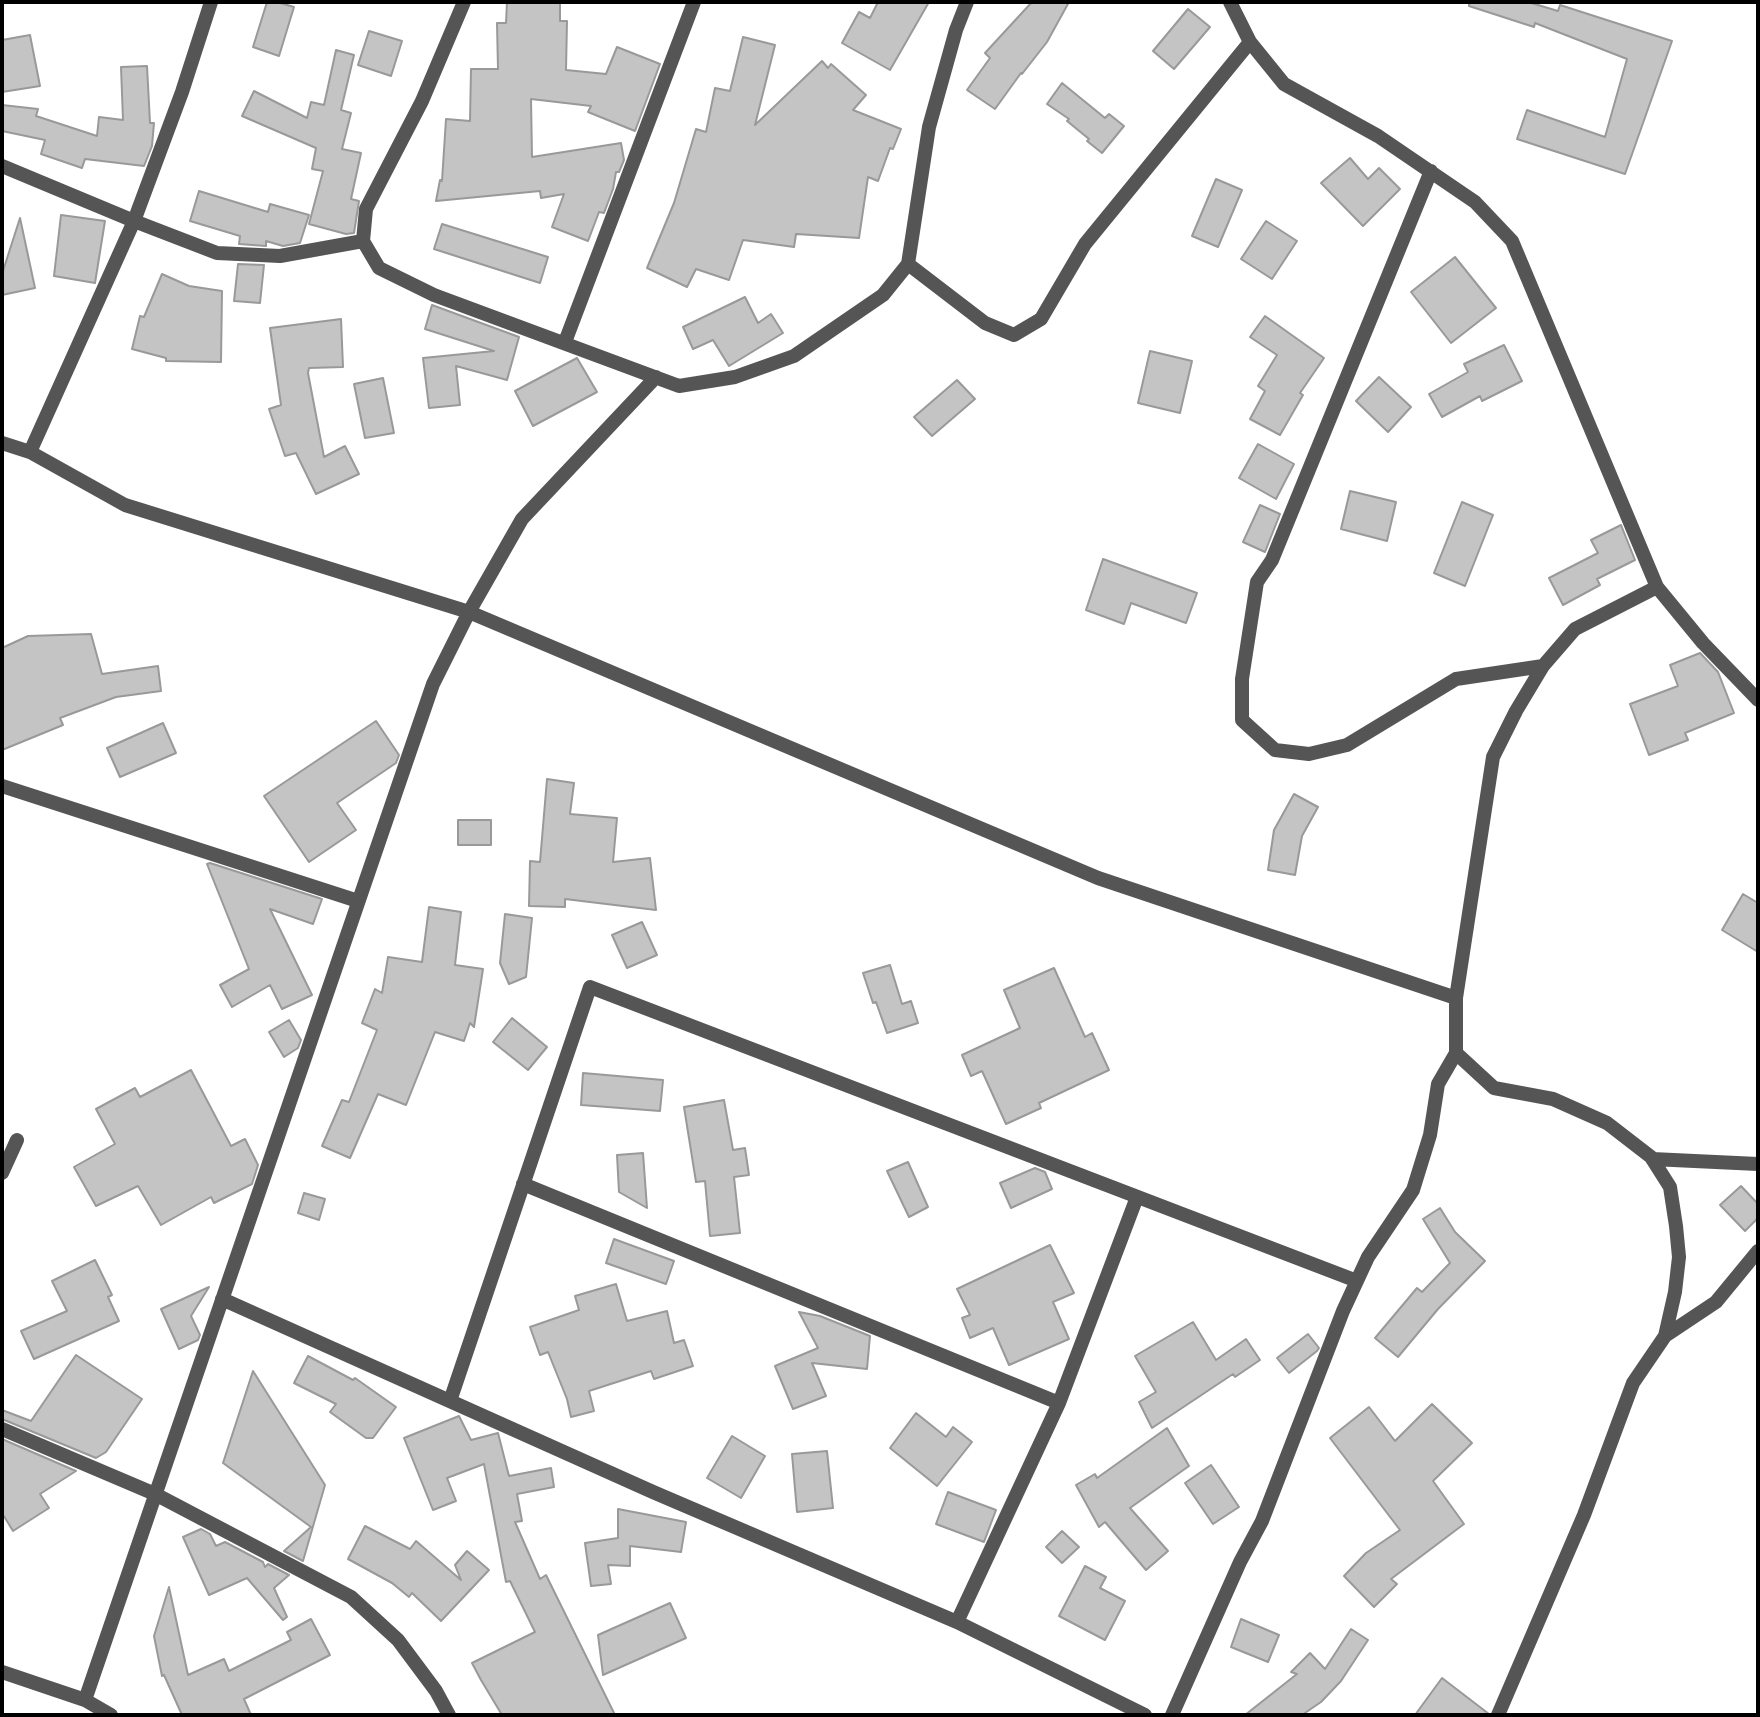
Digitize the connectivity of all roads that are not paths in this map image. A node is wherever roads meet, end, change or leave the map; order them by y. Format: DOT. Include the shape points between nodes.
graph roads {
  1 [pos="211,2"];
  2 [pos="464,2"];
  3 [pos="694,2"];
  4 [pos="967,2"];
  5 [pos="1230,2"];
  6 [pos="1250,43"];
  7 [pos="2,166"];
  8 [pos="1431,171"];
  9 [pos="134,222"];
  10 [pos="363,240"];
  11 [pos="908,264"];
  12 [pos="565,342"];
  13 [pos="656,377"];
  14 [pos="2,443"];
  15 [pos="30,452"];
  16 [pos="1657,587"];
  17 [pos="469,612"];
  18 [pos="1543,666"];
  19 [pos="1758,700"];
  20 [pos="2,786"];
  21 [pos="358,901"];
  22 [pos="1456,998"];
  23 [pos="1456,1054"];
  24 [pos="17,1140"];
  25 [pos="1652,1159"];
  26 [pos="1758,1164"];
  27 [pos="2,1173"];
  28 [pos="523,1184"];
  29 [pos="1137,1197"];
  30 [pos="1758,1251"];
  31 [pos="1357,1281"];
  32 [pos="222,1299"];
  33 [pos="1665,1336"];
  34 [pos="450,1401"];
  35 [pos="1059,1403"];
  36 [pos="2,1429"];
  37 [pos="155,1494"];
  38 [pos="957,1622"];
  39 [pos="2,1672"];
  40 [pos="85,1700"];
  41 [pos="111,1715"];
  42 [pos="449,1715"];
  43 [pos="1145,1715"];
  44 [pos="1172,1715"];
  45 [pos="1498,1715"];
  1 -- 9 [label="street"];
  2 -- 10 [label="street" via="422,101 366,209"];
  3 -- 12 [label="street"];
  4 -- 11 [label="street" via="929,127"];
  5 -- 6 [label="street"];
  6 -- 8 [label="street" via="1284,84"];
  6 -- 11 [label="street" via="1085,244 1041,319 1014,335 985,323"];
  7 -- 9 [label="street"];
  8 -- 16 [label="street" via="1475,202 1512,241"];
  8 -- 18 [label="street" via="1272,560 1257,582 1242,680 1242,720 1275,750 1309,754 1347,745 1456,679"];
  9 -- 10 [label="street" via="217,253 280,256"];
  9 -- 15 [label="street"];
  10 -- 12 [label="street" via="379,268 434,295"];
  11 -- 13 [label="street" via="883,295 794,356 735,377 679,386"];
  12 -- 13 [label="street"];
  13 -- 17 [label="street" via="522,519"];
  14 -- 15 [label="street"];
  15 -- 17 [label="street" via="125,505"];
  16 -- 18 [label="street" via="1576,629"];
  16 -- 19 [label="street"];
  17 -- 21 [label="street" via="433,684"];
  17 -- 22 [label="street" via="1098,878"];
  18 -- 22 [label="street" via="1493,757"];
  20 -- 21 [label="street"];
  21 -- 32 [label="street"];
  22 -- 23 [label="street"];
  23 -- 25 [label="street" via="1494,1088 1553,1099 1607,1123"];
  23 -- 31 [label="street" via="1438,1084 1430,1135 1413,1189"];
  24 -- 27 [label="street"];
  25 -- 26 [label="street"];
  25 -- 33 [label="street" via="1670,1187 1678,1246 1675,1292"];
  28 -- 29 [label="street" via="590,987"];
  28 -- 34 [label="street"];
  28 -- 35 [label="street"];
  29 -- 31 [label="street"];
  29 -- 35 [label="street"];
  30 -- 33 [label="street" via="1716,1302"];
  31 -- 44 [label="street" via="1262,1521"];
  32 -- 34 [label="street"];
  32 -- 37 [label="street"];
  33 -- 45 [label="street" via="1633,1383 1584,1515"];
  34 -- 38 [label="street"];
  35 -- 38 [label="street"];
  36 -- 37 [label="street"];
  37 -- 40 [label="street"];
  37 -- 42 [label="street" via="351,1597 398,1640"];
  38 -- 43 [label="street"];
  39 -- 40 [label="street"];
  40 -- 41 [label="street"];
}
